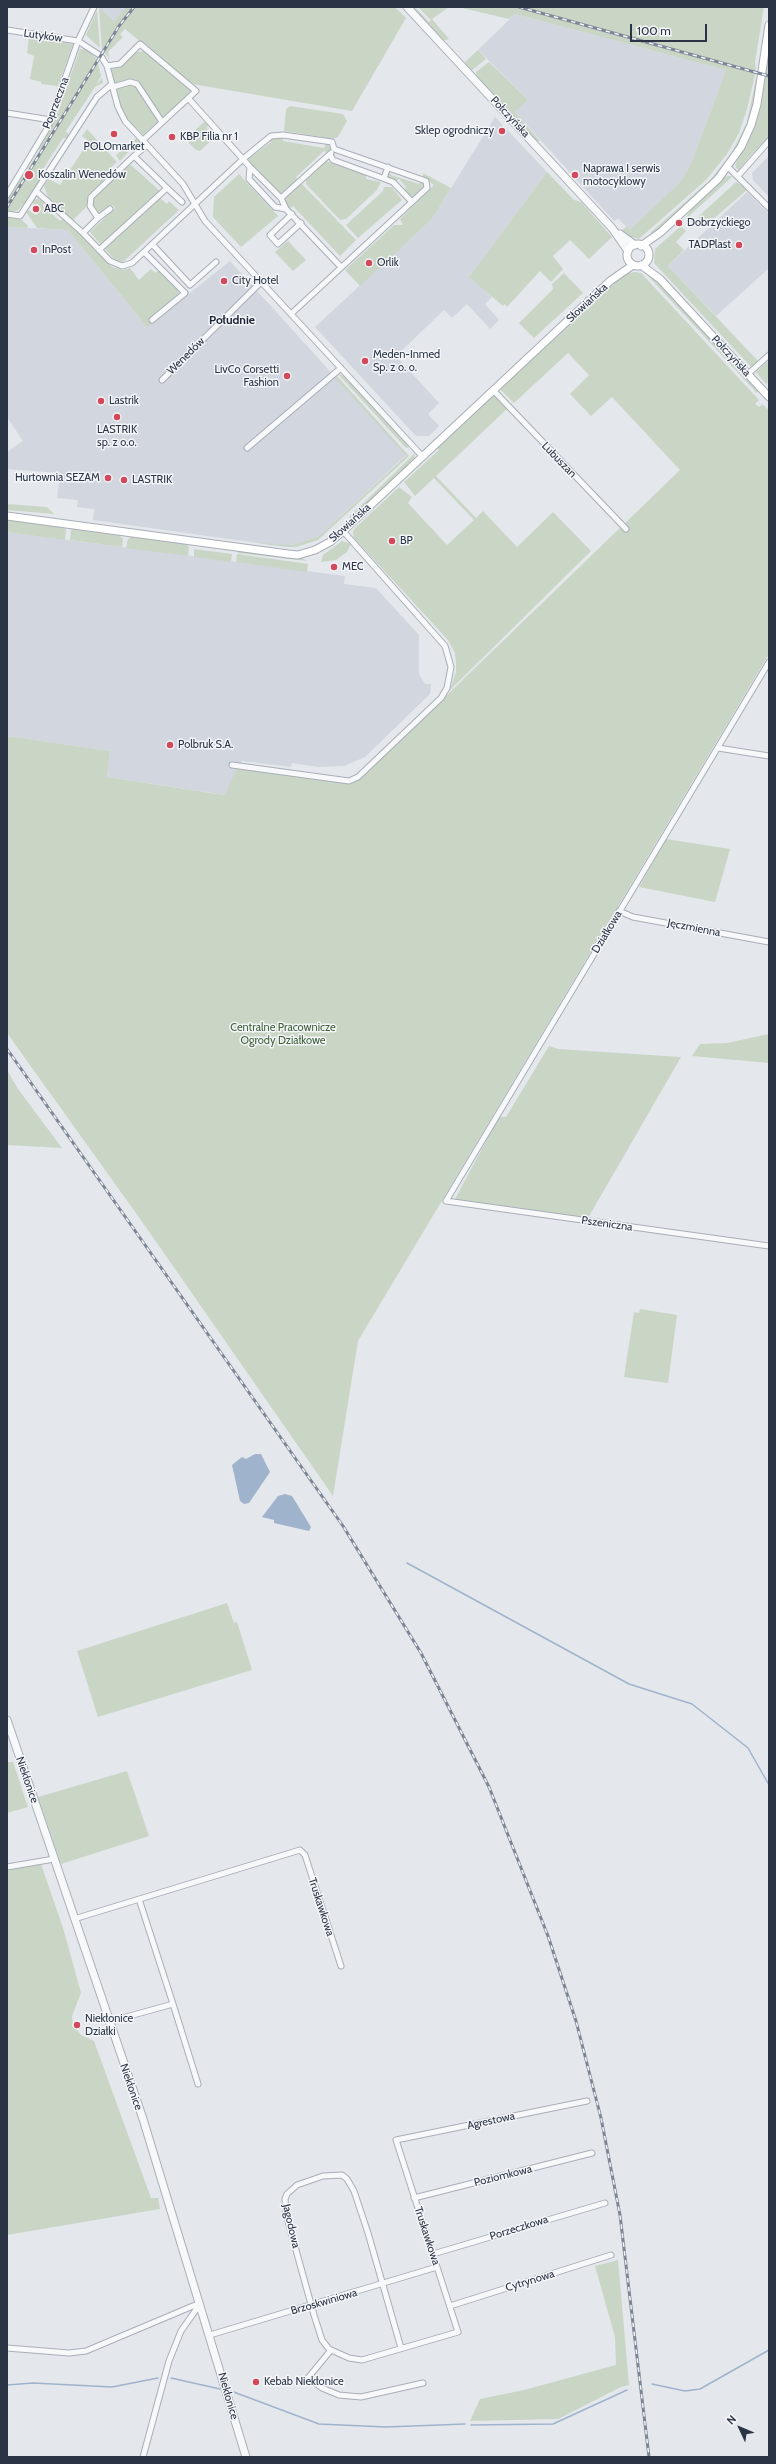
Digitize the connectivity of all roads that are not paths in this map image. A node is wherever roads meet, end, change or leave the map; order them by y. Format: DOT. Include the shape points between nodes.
graph roads {
  1 [pos="94,7"];
  2 [pos="407,7"];
  3 [pos="769,25"];
  4 [pos="7,30"];
  5 [pos="78,41"];
  6 [pos="107,66"];
  7 [pos="112,86"];
  8 [pos="188,98"];
  9 [pos="7,114"];
  10 [pos="50,120"];
  11 [pos="162,122"];
  12 [pos="143,140"];
  13 [pos="769,141"];
  14 [pos="147,145"];
  15 [pos="334,149"];
  16 [pos="330,155"];
  17 [pos="134,156"];
  18 [pos="242,159"];
  19 [pos="250,167"];
  20 [pos="388,167"];
  21 [pos="728,167"];
  22 [pos="738,176"];
  23 [pos="384,178"];
  24 [pos="167,188"];
  25 [pos="36,191"];
  26 [pos="7,195"];
  27 [pos="281,198"];
  28 [pos="182,202"];
  29 [pos="412,202"];
  30 [pos="194,203"];
  31 [pos="769,208"];
  32 [pos="110,209"];
  33 [pos="286,209"];
  34 [pos="7,214"];
  35 [pos="292,214"];
  36 [pos="98,218"];
  37 [pos="301,224"];
  38 [pos="612,228"];
  39 [pos="83,232"];
  40 [pos="662,232"];
  41 [pos="152,244"];
  42 [pos="638,245"];
  43 [pos="99,250"];
  44 [pos="144,252"];
  45 [pos="628,255"];
  46 [pos="648,255"];
  47 [pos="216,262"];
  48 [pos="637,265"];
  49 [pos="341,267"];
  50 [pos="660,279"];
  51 [pos="610,281"];
  52 [pos="261,282"];
  53 [pos="291,314"];
  54 [pos="152,320"];
  55 [pos="769,355"];
  56 [pos="341,368"];
  57 [pos="748,374"];
  58 [pos="162,380"];
  59 [pos="493,390"];
  60 [pos="769,397"];
  61 [pos="247,448"];
  62 [pos="422,456"];
  63 [pos="7,516"];
  64 [pos="626,529"];
  65 [pos="343,531"];
  66 [pos="769,662"];
  67 [pos="718,748"];
  68 [pos="769,756"];
  69 [pos="232,765"];
  70 [pos="619,911"];
  71 [pos="769,942"];
  72 [pos="446,1201"];
  73 [pos="769,1246"];
  74 [pos="7,1720"];
  75 [pos="9,1735"];
  76 [pos="54,1859"];
  77 [pos="7,1867"];
  78 [pos="139,1899"];
  79 [pos="74,1919"];
  80 [pos="341,1966"];
  81 [pos="173,2004"];
  82 [pos="108,2022"];
  83 [pos="198,2084"];
  84 [pos="587,2101"];
  85 [pos="396,2140"];
  86 [pos="592,2153"];
  87 [pos="414,2198"];
  88 [pos="605,2202"];
  89 [pos="433,2254"];
  90 [pos="611,2255"];
  91 [pos="437,2267"];
  92 [pos="383,2285"];
  93 [pos="200,2303"];
  94 [pos="312,2304"];
  95 [pos="450,2306"];
  96 [pos="210,2335"];
  97 [pos="7,2348"];
  98 [pos="401,2348"];
  99 [pos="331,2350"];
  100 [pos="423,2383"];
  101 [pos="142,2457"];
  102 [pos="246,2457"];
  1 -- 5 [label="street, Poprzeczna"];
  2 -- 38 [label="street, Połczyńska"];
  3 -- 21 [label="main road" via="753,117 744,141"];
  4 -- 5 [label="street, Lutyków"];
  5 -- 6 [label="street" via="94,49"];
  5 -- 10 [label="street, Poprzeczna"];
  6 -- 7 [label="street"];
  6 -- 8 [label="street" via="120,64 140,44 196,91"];
  7 -- 11 [label="street" via="130,82 137,84"];
  7 -- 12 [label="street" via="121,114"];
  7 -- 25 [label="street" via="97,97"];
  8 -- 11 [label="street"];
  8 -- 18 [label="street"];
  9 -- 10 [label="street"];
  10 -- 26 [label="street, Poprzeczna"];
  11 -- 12 [label="street"];
  12 -- 14 [label="street"];
  13 -- 22 [label="street"];
  14 -- 17 [label="street"];
  14 -- 30 [label="street" via="183,184"];
  15 -- 16 [label="street"];
  15 -- 18 [label="street" via="332,142 277,135 264,140"];
  15 -- 20 [label="street"];
  16 -- 23 [label="street" via="333,160"];
  16 -- 27 [label="street"];
  17 -- 24 [label="street"];
  17 -- 36 [label="street" via="91,197 90,206"];
  18 -- 19 [label="street"];
  18 -- 30 [label="street"];
  19 -- 27 [label="street"];
  19 -- 33 [label="street" via="249,179 275,207"];
  20 -- 23 [label="street"];
  20 -- 29 [label="street" via="426,181 427,188"];
  21 -- 22 [label="street"];
  21 -- 40 [label="main road"];
  22 -- 31 [label="street"];
  23 -- 29 [label="street" via="393,182"];
  24 -- 28 [label="street"];
  24 -- 43 [label="street"];
  25 -- 34 [label="street" via="20,216"];
  25 -- 39 [label="street"];
  27 -- 33 [label="street"];
  29 -- 49 [label="street"];
  30 -- 41 [label="street"];
  30 -- 52 [label="street" via="205,221"];
  32 -- 36 [label="street"];
  33 -- 35 [label="street"];
  35 -- 37 [label="street"];
  35 -- 37 [label="street" via="270,235 278,244"];
  36 -- 39 [label="street"];
  37 -- 49 [label="street"];
  38 -- 42 [label="street, Połczyńska"];
  38 -- 45 [label="street, Połczyńska"];
  39 -- 43 [label="street"];
  40 -- 42 [label="main road, Słowiańska"];
  40 -- 46 [label="main road, Słowiańska"];
  41 -- 44 [label="street"];
  41 -- 47 [label="street" via="190,285"];
  42 -- 45 [label="main road, Słowiańska"];
  42 -- 46 [label="main road"];
  43 -- 44 [label="street" via="110,261 122,266 132,263"];
  44 -- 54 [label="street" via="185,293"];
  45 -- 48 [label="main road, Połczyńska"];
  45 -- 51 [label="main road, Słowiańska"];
  46 -- 48 [label="main road, Słowiańska"];
  46 -- 50 [label="main road, Połczyńska"];
  48 -- 50 [label="main road, Połczyńska"];
  48 -- 51 [label="main road, Słowiańska"];
  49 -- 53 [label="street"];
  50 -- 57 [label="main road, Połczyńska"];
  51 -- 59 [label="main road, Słowiańska"];
  52 -- 53 [label="street"];
  52 -- 58 [label="street, Wenedów"];
  53 -- 56 [label="street"];
  55 -- 57 [label="street"];
  56 -- 61 [label="street"];
  56 -- 62 [label="street"];
  57 -- 60 [label="main road, Połczyńska"];
  59 -- 62 [label="main road, Słowiańska"];
  59 -- 64 [label="street, Lubuszan"];
  62 -- 65 [label="main road, Słowiańska"];
  63 -- 65 [label="main road, Słowiańska" via="294,555 320,548"];
  65 -- 69 [label="street" via="445,646 451,668 447,688 441,698 358,777 349,781"];
  66 -- 67 [label="street, Działkowa"];
  67 -- 68 [label="street"];
  67 -- 70 [label="street, Działkowa"];
  70 -- 71 [label="street, Jęczmienna" via="633,917"];
  70 -- 72 [label="street, Działkowa"];
  72 -- 73 [label="street, Pszeniczna"];
  74 -- 75 [label="street, Niekłonice"];
  75 -- 76 [label="street, Niekłonice"];
  76 -- 77 [label="street"];
  76 -- 79 [label="street, Niekłonice"];
  78 -- 79 [label="street"];
  78 -- 80 [label="street, Truskawkowa" via="300,1850 305,1855"];
  78 -- 81 [label="street"];
  79 -- 82 [label="street, Niekłonice"];
  81 -- 82 [label="street"];
  81 -- 83 [label="street"];
  82 -- 93 [label="street, Niekłonice" via="143,2119"];
  84 -- 85 [label="street, Agrestowa"];
  85 -- 87 [label="street, Truskawkowa"];
  86 -- 87 [label="street, Poziomkowa"];
  87 -- 89 [label="street, Truskawkowa"];
  88 -- 89 [label="street, Porzeczkowa"];
  89 -- 91 [label="street, Truskawkowa"];
  90 -- 95 [label="street, Cytrynowa"];
  91 -- 92 [label="street, Brzoskwiniowa"];
  91 -- 95 [label="street, Truskawkowa"];
  92 -- 94 [label="street, Brzoskwiniowa"];
  92 -- 94 [label="street, Jagodowa" via="354,2191 342,2175 323,2176 292,2188 285,2199 286,2214"];
  92 -- 98 [label="street, Jagodowa"];
  93 -- 96 [label="street, Niekłonice"];
  93 -- 97 [label="street" via="86,2351 69,2353"];
  93 -- 101 [label="street" via="181,2331 169,2361"];
  94 -- 96 [label="street, Brzoskwiniowa"];
  94 -- 99 [label="street, Jagodowa" via="322,2340"];
  95 -- 98 [label="street, Truskawkowa" via="458,2332"];
  96 -- 102 [label="street, Niekłonice"];
  98 -- 99 [label="street" via="362,2360 349,2358"];
  99 -- 100 [label="street" via="308,2378 322,2388 339,2395 360,2397"];
}
